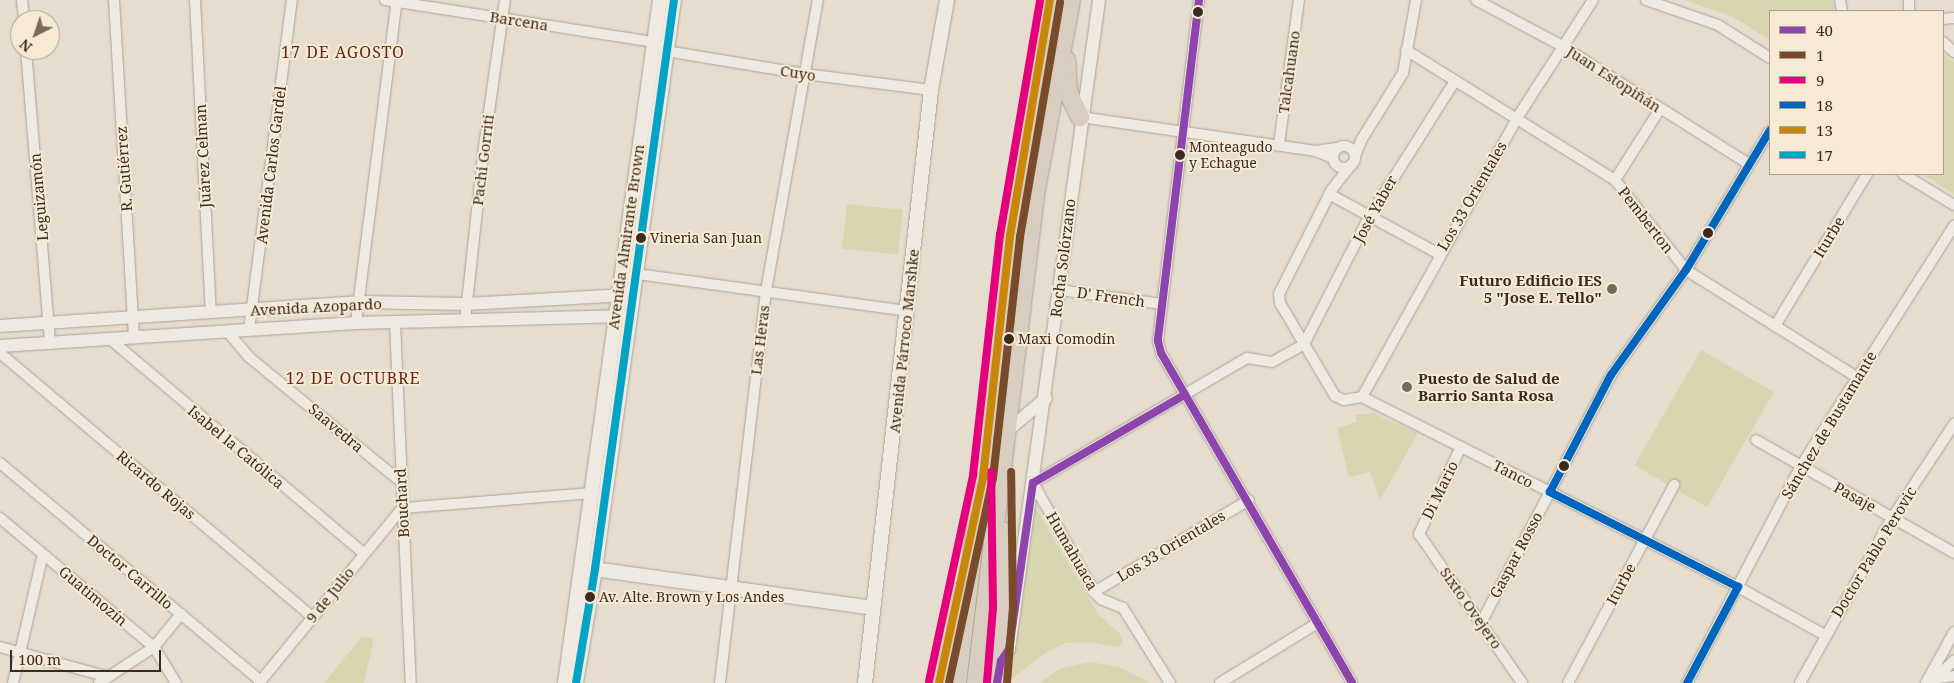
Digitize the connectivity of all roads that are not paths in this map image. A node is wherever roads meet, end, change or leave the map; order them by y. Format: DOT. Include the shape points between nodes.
graph roads {
  1 [pos="114,0"];
  2 [pos="195,0"];
  3 [pos="292,0"];
  4 [pos="385,0"];
  5 [pos="505,0"];
  6 [pos="660,0"];
  7 [pos="674,0"];
  8 [pos="818,0"];
  9 [pos="946,0"];
  10 [pos="1050,0"];
  11 [pos="1071,0"];
  12 [pos="1099,0"];
  13 [pos="1198,0"];
  14 [pos="1299,0"];
  15 [pos="1416,0"];
  16 [pos="1476,0"];
  17 [pos="1593,0"];
  18 [pos="1646,0"];
  19 [pos="396,1"];
  20 [pos="503,18"];
  21 [pos="1066,25"];
  22 [pos="653,42"];
  23 [pos="1944,43"];
  24 [pos="1562,46"];
  25 [pos="1406,50"];
  26 [pos="666,51"];
  27 [pos="1954,52"];
  28 [pos="1769,57"];
  29 [pos="27,60"];
  30 [pos="805,74"];
  31 [pos="1455,81"];
  32 [pos="931,90"];
  33 [pos="1660,109"];
  34 [pos="1080,117"];
  35 [pos="1517,118"];
  36 [pos="1184,132"];
  37 [pos="1769,132"];
  38 [pos="1362,139"];
  39 [pos="1279,144"];
  40 [pos="1337,154"];
  41 [pos="1353,160"];
  42 [pos="1749,164"];
  43 [pos="1866,175"];
  44 [pos="1905,175"];
  45 [pos="1615,180"];
  46 [pos="1331,192"];
  47 [pos="1954,205"];
  48 [pos="1369,216"];
  49 [pos="1954,226"];
  50 [pos="1439,254"];
  51 [pos="1686,270"];
  52 [pos="628,273"];
  53 [pos="1059,290"];
  54 [pos="766,291"];
  55 [pos="618,295"];
  56 [pos="632,295"];
  57 [pos="358,302"];
  58 [pos="466,304"];
  59 [pos="1162,304"];
  60 [pos="252,310"];
  61 [pos="908,311"];
  62 [pos="211,312"];
  63 [pos="614,315"];
  64 [pos="629,316"];
  65 [pos="133,318"];
  66 [pos="465,321"];
  67 [pos="50,323"];
  68 [pos="356,323"];
  69 [pos="395,323"];
  70 [pos="0,326"];
  71 [pos="1775,326"];
  72 [pos="250,330"];
  73 [pos="228,332"];
  74 [pos="134,338"];
  75 [pos="110,339"];
  76 [pos="50,344"];
  77 [pos="1304,344"];
  78 [pos="0,346"];
  79 [pos="0,353"];
  80 [pos="1858,378"];
  81 [pos="1184,394"];
  82 [pos="1362,397"];
  83 [pos="1046,398"];
  84 [pos="1954,424"];
  85 [pos="1007,431"];
  86 [pos="1756,440"];
  87 [pos="1461,447"];
  88 [pos="0,463"];
  89 [pos="1800,466"];
  90 [pos="992,476"];
  91 [pos="401,482"];
  92 [pos="1033,483"];
  93 [pos="1674,485"];
  94 [pos="1550,492"];
  95 [pos="593,493"];
  96 [pos="1249,500"];
  97 [pos="402,508"];
  98 [pos="0,518"];
  99 [pos="1892,518"];
  100 [pos="1419,534"];
  101 [pos="1645,540"];
  102 [pos="1954,553"];
  103 [pos="43,554"];
  104 [pos="364,554"];
  105 [pos="589,568"];
  106 [pos="1738,587"];
  107 [pos="731,588"];
  108 [pos="1094,592"];
  109 [pos="873,608"];
  110 [pos="181,614"];
  111 [pos="312,617"];
  112 [pos="1481,623"];
  113 [pos="1316,624"];
  114 [pos="1954,632"];
  115 [pos="1825,635"];
  116 [pos="154,646"];
  117 [pos="0,647"];
  118 [pos="21,653"];
  119 [pos="1001,661"];
  120 [pos="1954,661"];
  121 [pos="1954,676"];
  122 [pos="108,677"];
  123 [pos="1934,681"];
  124 [pos="260,682"];
  125 [pos="13,683"];
  126 [pos="99,683"];
  127 [pos="176,683"];
  128 [pos="411,683"];
  129 [pos="565,683"];
  130 [pos="576,683"];
  131 [pos="720,683"];
  132 [pos="865,683"];
  133 [pos="939,683"];
  134 [pos="957,683"];
  135 [pos="976,683"];
  136 [pos="997,683"];
  137 [pos="1170,683"];
  138 [pos="1220,683"];
  139 [pos="1352,683"];
  140 [pos="1522,683"];
  141 [pos="1568,683"];
  142 [pos="1687,683"];
  143 [pos="1800,683"];
  144 [pos="1926,683"];
  1 -- 65 [label="street, R. Gutiérrez"];
  2 -- 62 [label="street, Juárez Celman"];
  3 -- 60 [label="street, Avenida Carlos Gardel"];
  4 -- 19 [label="street, Barcena"];
  5 -- 20 [label="street, Pachi Gorriti"];
  6 -- 22 [label="main road, Avenida Almirante Brown"];
  7 -- 26 [label="main road, Avenida Almirante Brown"];
  8 -- 30 [label="street, Las Heras"];
  9 -- 32 [label="main road, Avenida Párroco Marshke"];
  10 -- 90 [label="highway" via="1010,236"];
  11 -- 21 [label="highway"];
  12 -- 34 [label="street, Rocha Solórzano"];
  13 -- 36 [label="street"];
  14 -- 39 [label="street, Talcahuano"];
  15 -- 25 [label="street"];
  16 -- 24 [label="street, Juan Estopiñán"];
  17 -- 24 [label="street, Los 33 Orientales"];
  18 -- 28 [label="street" via="1718,25"];
  19 -- 20 [label="street, Barcena"];
  19 -- 57 [label="street"];
  20 -- 22 [label="street, Barcena"];
  20 -- 58 [label="street, Pachi Gorriti"];
  21 -- 34 [label="highway" via="1066,80"];
  21 -- 85 [label="highway" via="1036,189"];
  22 -- 26 [label="street"];
  22 -- 52 [label="main road, Avenida Almirante Brown"];
  23 -- 27 [label="street"];
  24 -- 33 [label="street, Juan Estopiñán"];
  24 -- 35 [label="street, Los 33 Orientales"];
  25 -- 31 [label="street, Pemberton"];
  25 -- 38 [label="street" via="1403,73"];
  26 -- 30 [label="street, Cuyo"];
  26 -- 52 [label="main road, Avenida Almirante Brown"];
  29 -- 67 [label="street, Leguizamón"];
  30 -- 32 [label="street, Cuyo"];
  30 -- 54 [label="street, Las Heras"];
  31 -- 35 [label="street, Pemberton"];
  31 -- 48 [label="street, José Yaber"];
  32 -- 61 [label="main road, Avenida Párroco Marshke"];
  33 -- 42 [label="street, Juan Estopiñán"];
  33 -- 45 [label="street"];
  34 -- 36 [label="street"];
  34 -- 53 [label="street, Rocha Solórzano"];
  35 -- 45 [label="street, Pemberton"];
  35 -- 50 [label="street, Los 33 Orientales"];
  36 -- 39 [label="street"];
  36 -- 59 [label="street"];
  37 -- 42 [label="street, Gaspar Rosso"];
  38 -- 40 [label="street"];
  38 -- 41 [label="street"];
  39 -- 40 [label="street"];
  40 -- 41 [label="street" via="1352,149"];
  40 -- 41 [label="street" via="1344,168"];
  40 -- 46 [label="street"];
  41 -- 46 [label="street"];
  42 -- 51 [label="street, Gaspar Rosso"];
  43 -- 71 [label="street, Iturbe"];
  44 -- 47 [label="street"];
  45 -- 51 [label="street, Pemberton"];
  46 -- 48 [label="street"];
  46 -- 77 [label="street, Tanco" via="1280,288 1280,303"];
  48 -- 50 [label="street"];
  48 -- 77 [label="street, José Yaber"];
  49 -- 80 [label="street, Sánchez de Bustamante"];
  50 -- 82 [label="street, Los 33 Orientales"];
  51 -- 71 [label="street, Pemberton"];
  51 -- 94 [label="street, Gaspar Rosso" via="1612,375"];
  52 -- 54 [label="street"];
  52 -- 55 [label="main road, Avenida Almirante Brown"];
  52 -- 56 [label="main road, Avenida Almirante Brown"];
  53 -- 59 [label="street, D' French"];
  53 -- 83 [label="street, Rocha Solórzano"];
  54 -- 61 [label="street"];
  54 -- 107 [label="street, Las Heras"];
  55 -- 56 [label="street, Avenida Azopardo"];
  55 -- 58 [label="street, Avenida Azopardo"];
  55 -- 63 [label="main road, Avenida Almirante Brown"];
  56 -- 64 [label="main road, Avenida Almirante Brown"];
  57 -- 58 [label="street, Avenida Azopardo"];
  57 -- 60 [label="street, Avenida Azopardo"];
  57 -- 68 [label="street"];
  58 -- 66 [label="street, Pachi Gorriti"];
  59 -- 81 [label="street" via="1158,341 1161,353"];
  60 -- 62 [label="street, Avenida Azopardo"];
  60 -- 72 [label="street, Avenida Carlos Gardel"];
  61 -- 109 [label="main road, Avenida Párroco Marshke"];
  62 -- 65 [label="street, Avenida Azopardo"];
  63 -- 64 [label="street, Avenida Azopardo"];
  63 -- 66 [label="street, Avenida Azopardo"];
  63 -- 95 [label="main road, Avenida Almirante Brown"];
  64 -- 105 [label="main road, Avenida Almirante Brown"];
  65 -- 67 [label="street, Avenida Azopardo"];
  65 -- 74 [label="street, R. Gutiérrez"];
  66 -- 69 [label="street, Avenida Azopardo"];
  67 -- 70 [label="street, Avenida Azopardo"];
  67 -- 76 [label="street, Leguizamón"];
  68 -- 69 [label="street, Avenida Azopardo"];
  68 -- 72 [label="street, Avenida Azopardo"];
  69 -- 91 [label="street, Bouchard"];
  71 -- 80 [label="street, Pemberton"];
  72 -- 73 [label="street, Avenida Azopardo"];
  73 -- 74 [label="street, Avenida Azopardo"];
  73 -- 91 [label="street, Saavedra" via="249,357"];
  74 -- 75 [label="street, Avenida Azopardo"];
  75 -- 76 [label="street, Avenida Azopardo"];
  75 -- 104 [label="street, Isabel la Católica"];
  76 -- 78 [label="street, Avenida Azopardo"];
  77 -- 81 [label="street" via="1272,362 1247,358"];
  77 -- 82 [label="street, Tanco" via="1336,396 1344,400"];
  79 -- 111 [label="street, Ricardo Rojas"];
  80 -- 89 [label="street, Sánchez de Bustamante"];
  81 -- 92 [label="street"];
  81 -- 96 [label="street"];
  82 -- 87 [label="street, Tanco"];
  83 -- 85 [label="street"];
  83 -- 92 [label="street, Rocha Solórzano"];
  84 -- 99 [label="street, Doctor Pablo Perovic"];
  85 -- 90 [label="highway"];
  86 -- 89 [label="street, Pasaje"];
  87 -- 94 [label="street, Tanco"];
  87 -- 100 [label="street, Di Mario"];
  88 -- 110 [label="street, Doctor Carrillo"];
  89 -- 99 [label="street, Pasaje"];
  89 -- 106 [label="street, Sánchez de Bustamante"];
  90 -- 119 [label="highway" via="1004,561"];
  90 -- 133 [label="highway"];
  90 -- 134 [label="highway"];
  90 -- 135 [label="highway"];
  91 -- 97 [label="street, Bouchard"];
  92 -- 108 [label="street, Humahuaca"];
  92 -- 119 [label="street, Rocha Solórzano" via="1010,649"];
  93 -- 101 [label="street, Iturbe"];
  94 -- 101 [label="street, Tanco"];
  94 -- 112 [label="street, Gaspar Rosso"];
  95 -- 97 [label="street"];
  95 -- 105 [label="main road, Avenida Almirante Brown"];
  96 -- 108 [label="street, Los 33 Orientales"];
  96 -- 113 [label="street"];
  97 -- 104 [label="street, 9 de Julio"];
  97 -- 128 [label="street, Bouchard"];
  98 -- 103 [label="street, Guatimozín"];
  99 -- 102 [label="street, Pasaje"];
  99 -- 115 [label="street, Doctor Pablo Perovic"];
  100 -- 112 [label="street, Sixto Ovejero"];
  101 -- 106 [label="street, Tanco"];
  101 -- 141 [label="street, Iturbe"];
  103 -- 116 [label="street, Guatimozín"];
  103 -- 118 [label="street"];
  104 -- 111 [label="street, 9 de Julio"];
  105 -- 107 [label="main road"];
  105 -- 129 [label="main road, Avenida Almirante Brown"];
  105 -- 130 [label="main road, Avenida Almirante Brown"];
  106 -- 115 [label="street, Tanco"];
  106 -- 142 [label="street, Sánchez de Bustamante"];
  107 -- 109 [label="main road"];
  107 -- 131 [label="street, Las Heras"];
  108 -- 137 [label="street, Humahuaca" via="1123,608"];
  109 -- 132 [label="main road, Avenida Párroco Marshke"];
  110 -- 116 [label="street"];
  110 -- 124 [label="street, Doctor Carrillo"];
  111 -- 124 [label="street, 9 de Julio"];
  112 -- 140 [label="street, Sixto Ovejero"];
  113 -- 138 [label="street"];
  113 -- 139 [label="street"];
  114 -- 144 [label="street"];
  115 -- 143 [label="street, Doctor Pablo Perovic"];
  116 -- 122 [label="street"];
  116 -- 127 [label="street, Guatimozín"];
  117 -- 118 [label="street"];
  118 -- 122 [label="street"];
  118 -- 125 [label="street"];
  119 -- 136 [label="highway"];
  120 -- 123 [label="street"];
  121 -- 123 [label="street"];
  122 -- 126 [label="street"];
}
